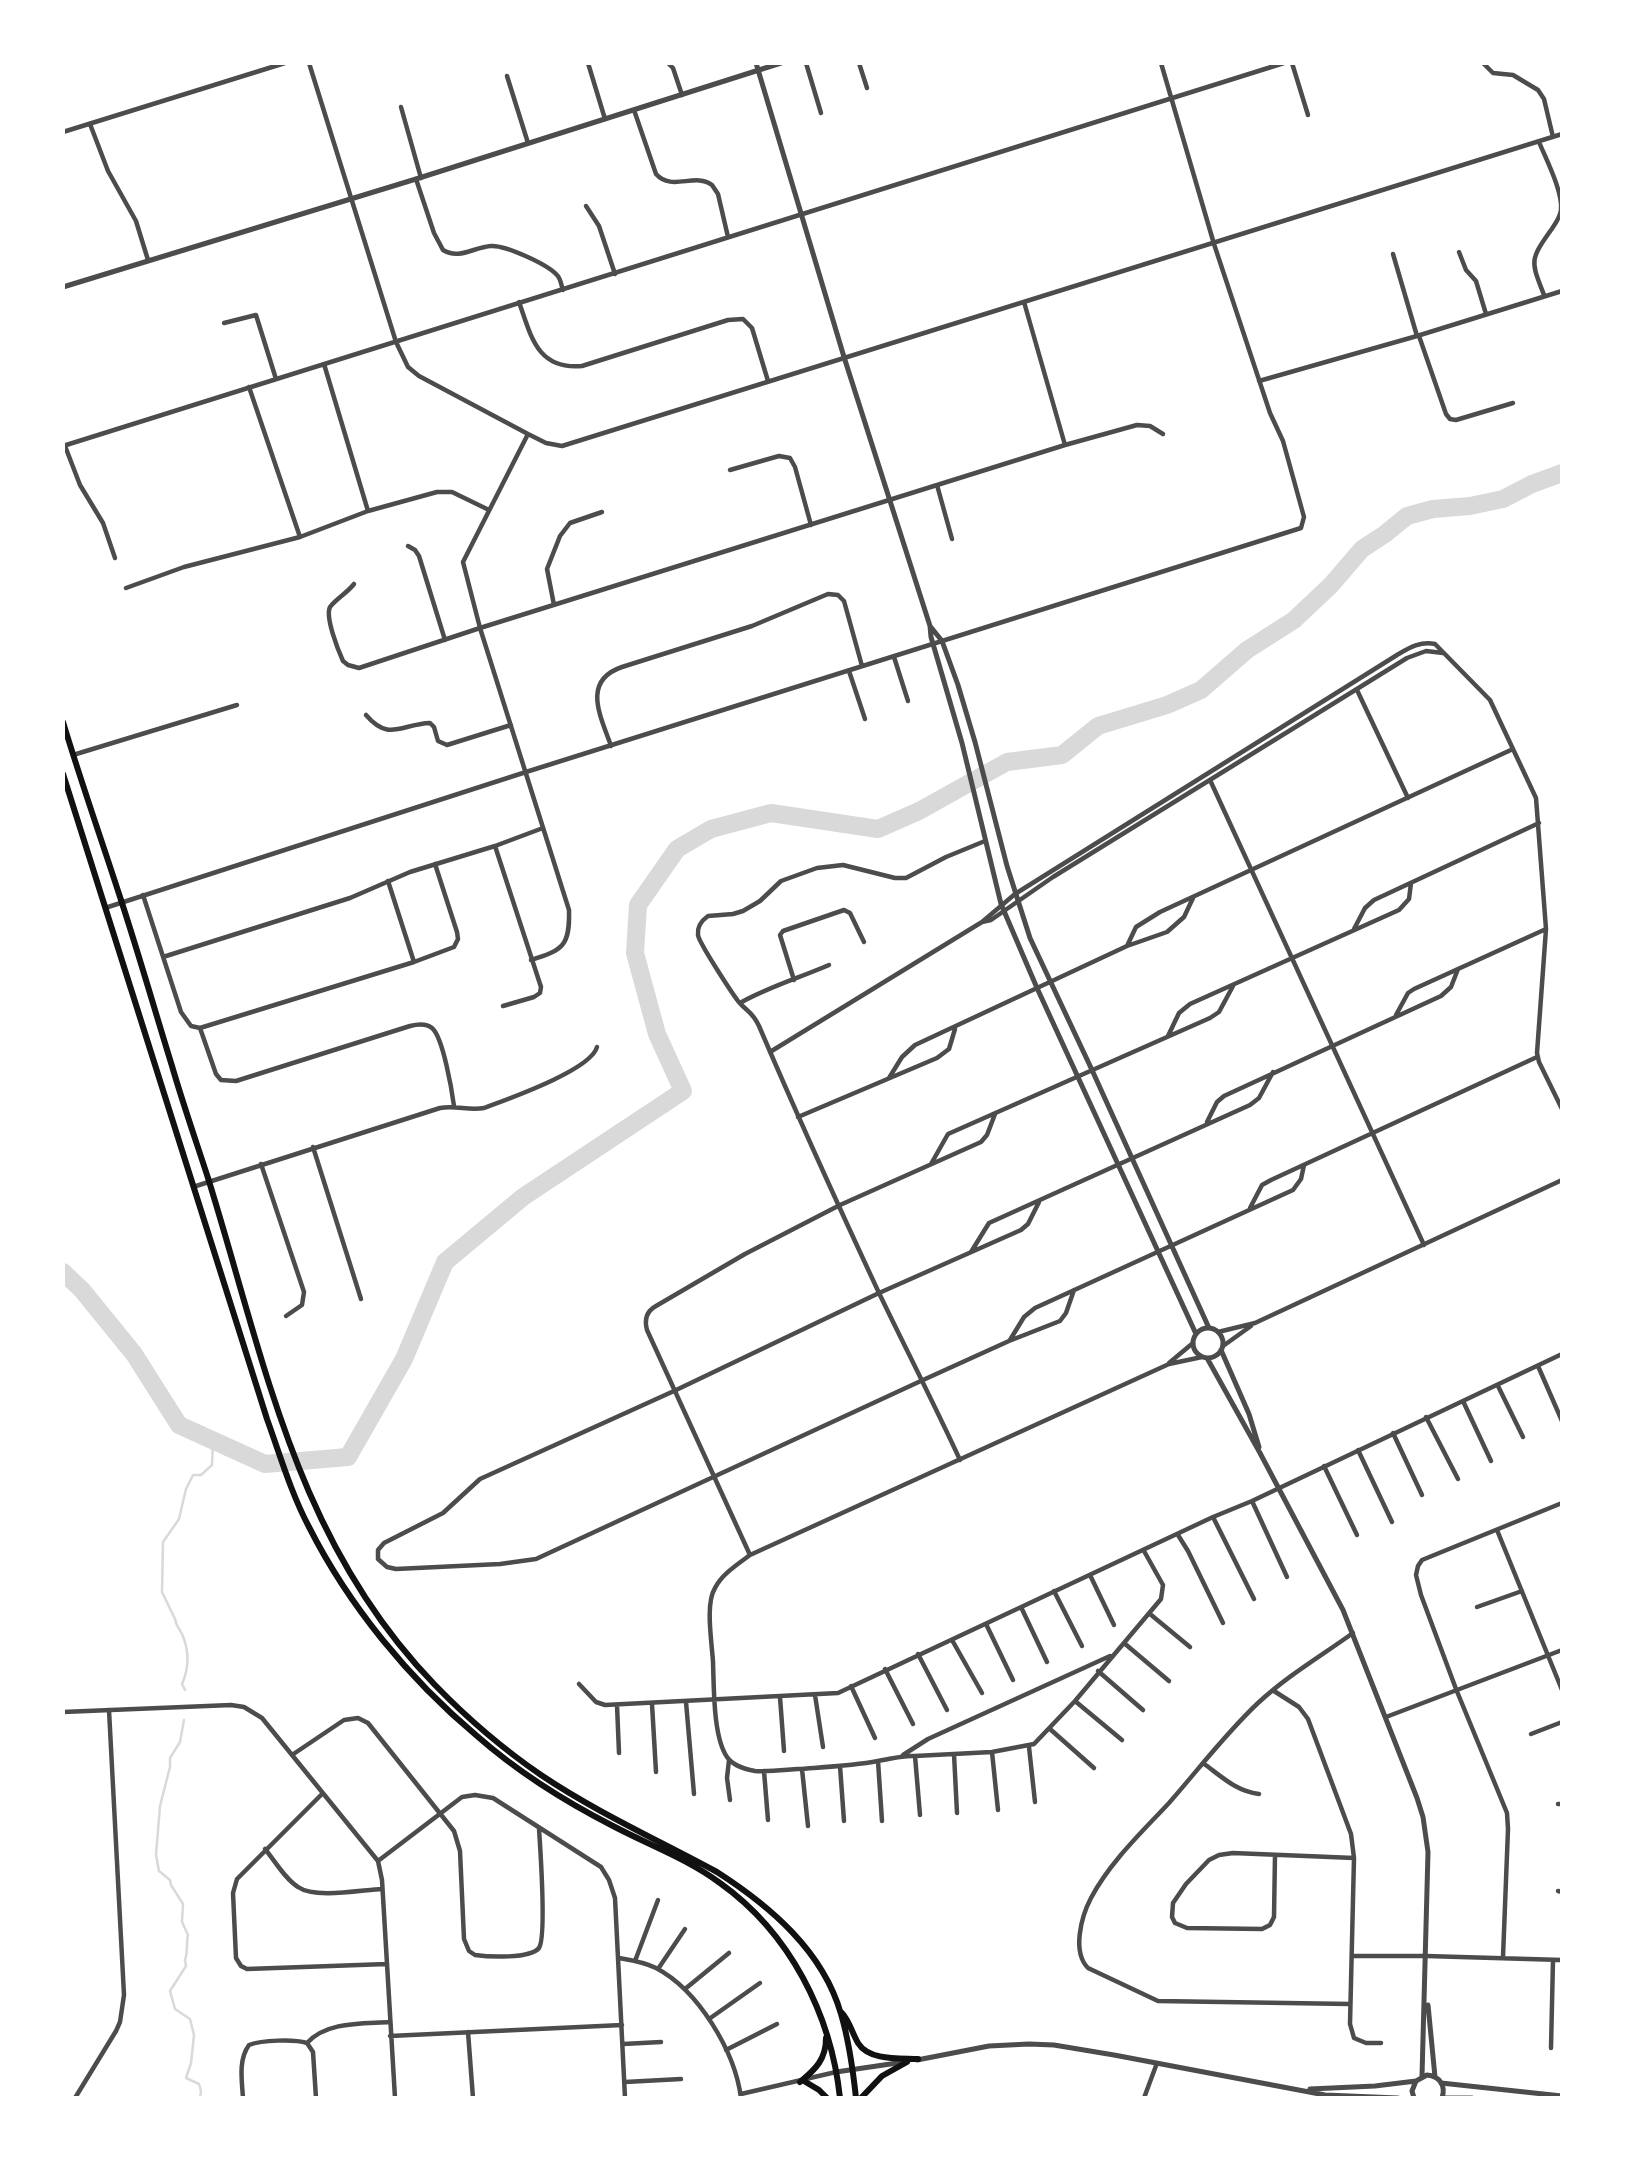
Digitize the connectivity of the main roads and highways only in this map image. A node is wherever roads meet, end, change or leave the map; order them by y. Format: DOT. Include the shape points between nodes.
graph roads {
  1 [pos="63,722"];
  2 [pos="63,774"];
  3 [pos="841,2011"];
  4 [pos="825,2025"];
  5 [pos="918,2059"];
  6 [pos="907,2062"];
  7 [pos="827,2098"];
  8 [pos="840,2098"];
  9 [pos="859,2098"];
  1 -- 3 [label="main road" via="279,1418 330,1539 359,1591 435,1686 494,1740 543,1776 717,1872 780,1919 807,1948"];
  2 -- 4 [label="main road" via="267,1419 309,1527 346,1590 382,1639 475,1735 570,1804 705,1873 755,1912 801,1974"];
  3 -- 5 [label="main road" via="864,2050"];
  3 -- 9 [label="main road"];
  4 -- 7 [label="main road" via="822,2061 802,2081"];
  4 -- 8 [label="main road"];
  6 -- 9 [label="main road" via="881,2076"];
}
